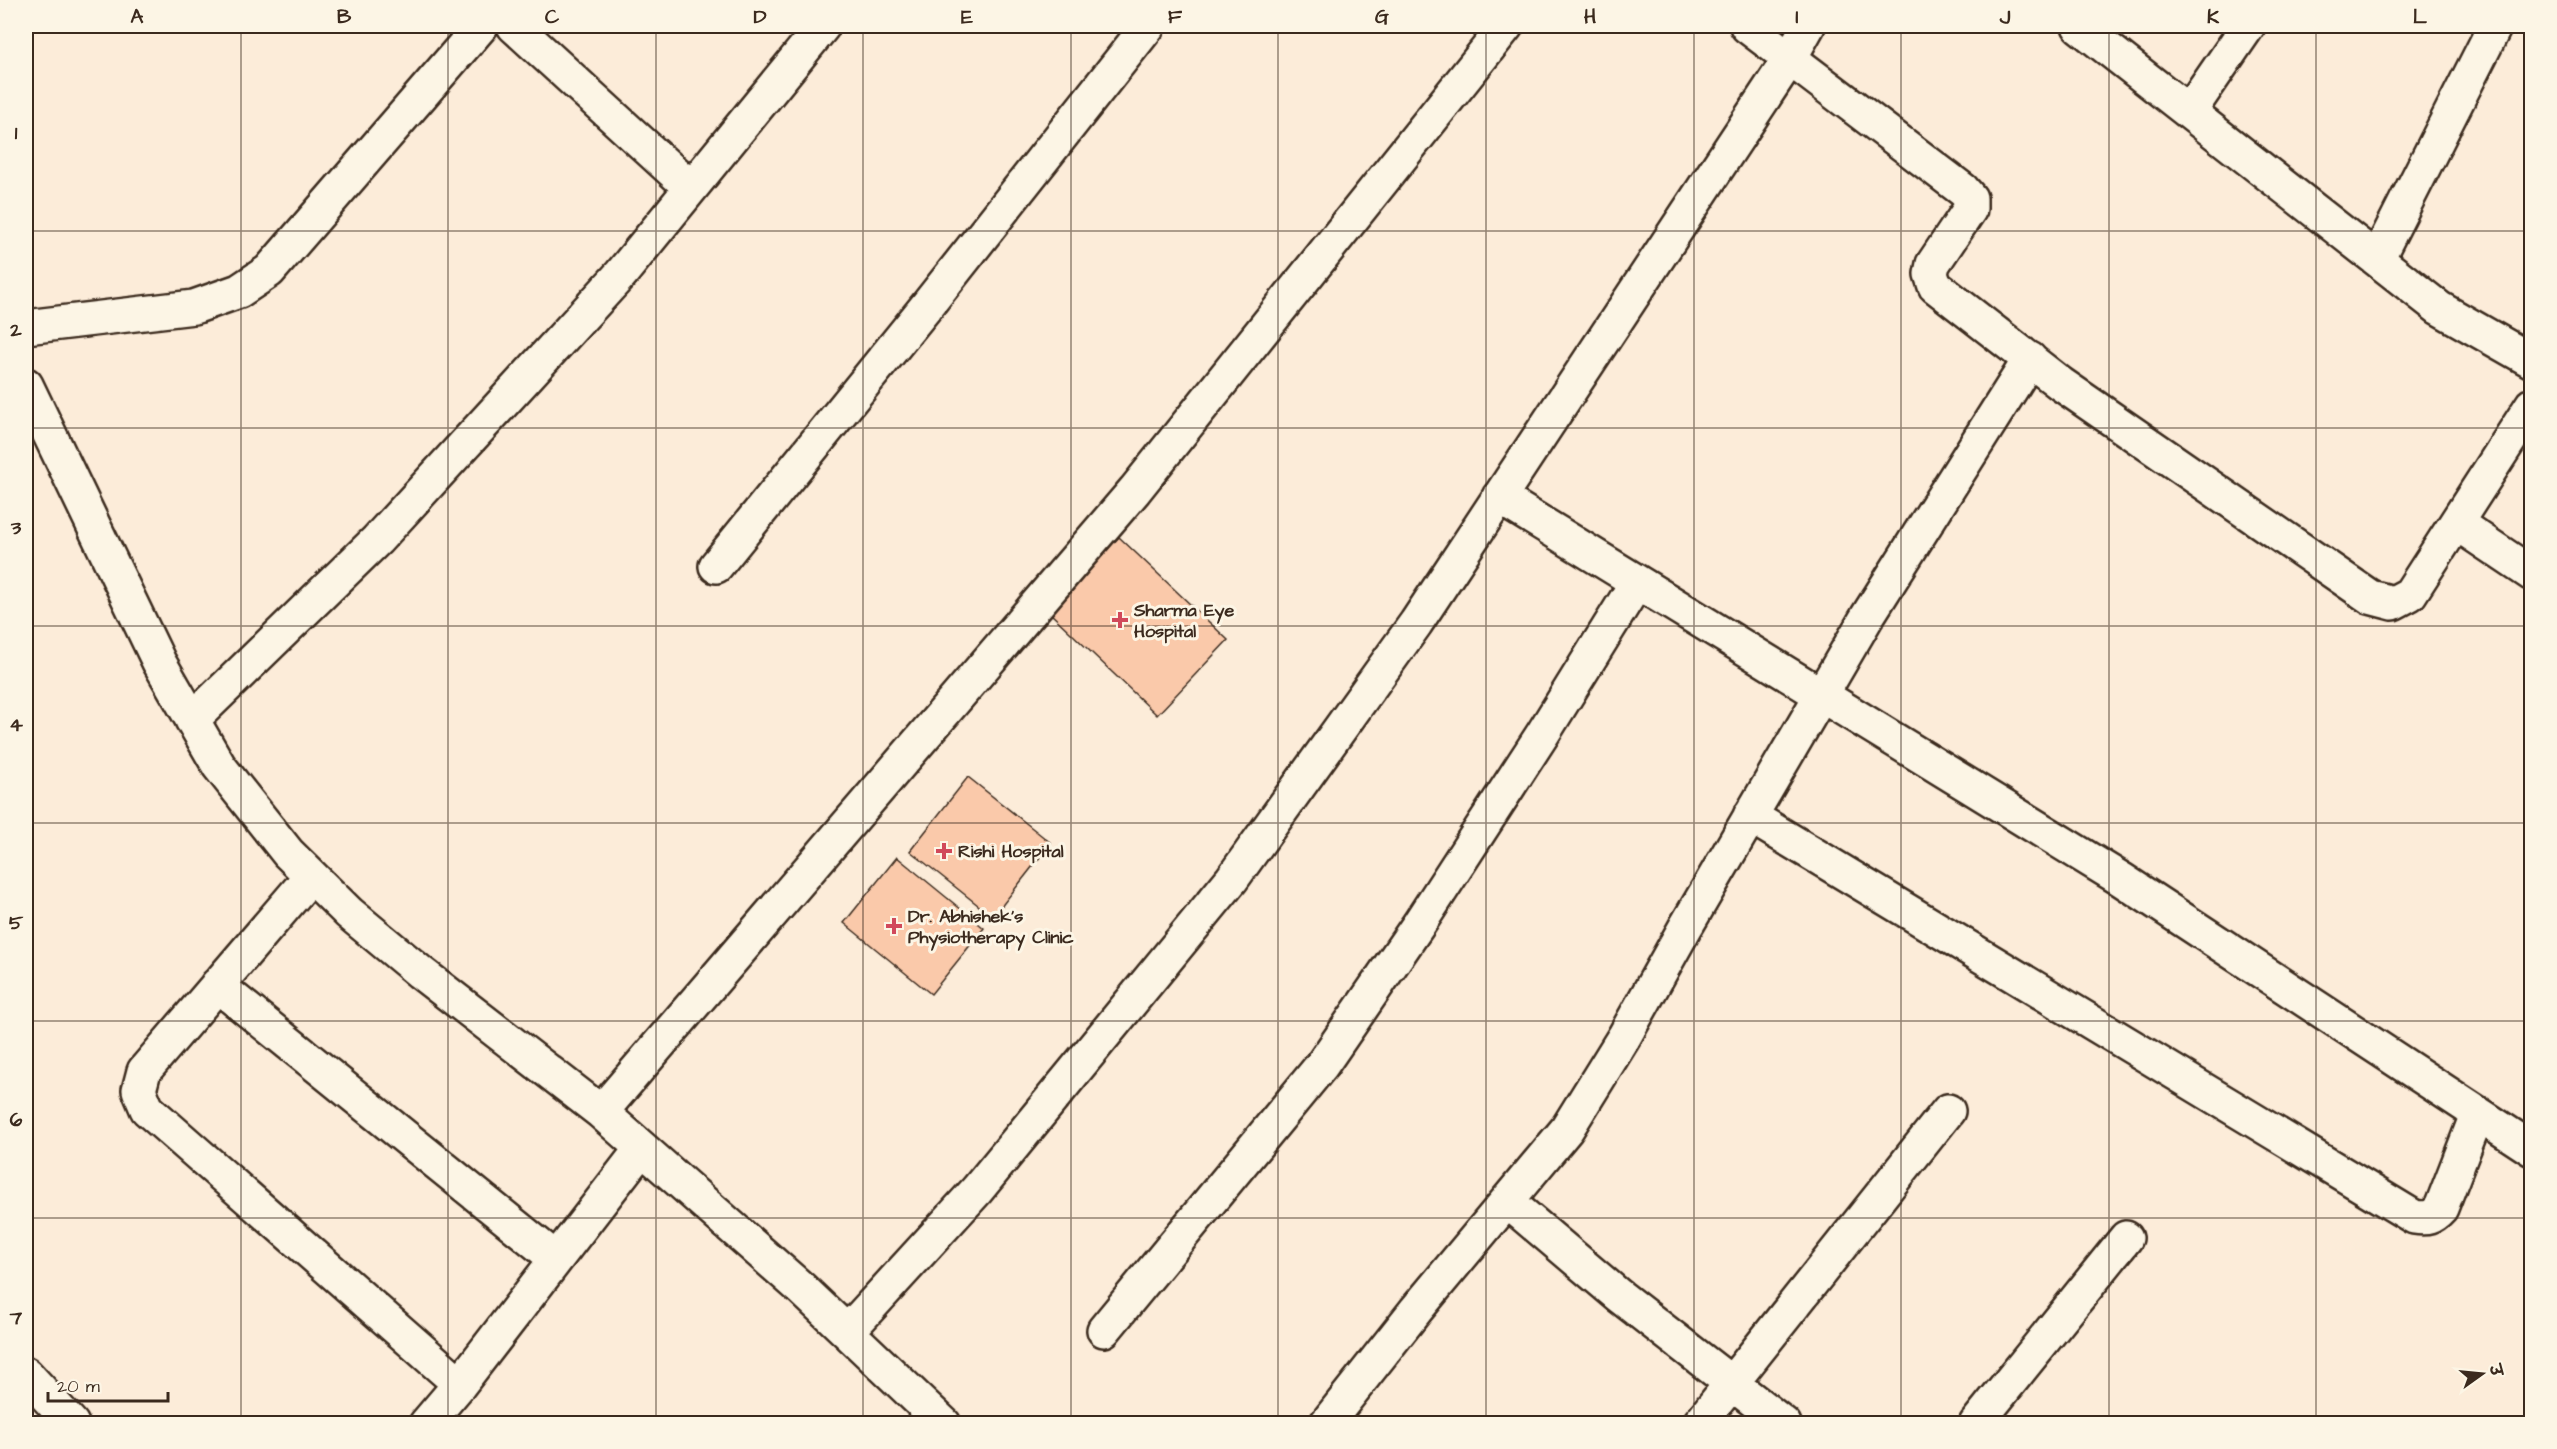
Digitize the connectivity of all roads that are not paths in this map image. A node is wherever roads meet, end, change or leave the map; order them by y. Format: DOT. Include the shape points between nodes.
graph roads {
  1 [pos="481,26"];
  2 [pos="514,26"];
  3 [pos="823,26"];
  4 [pos="1148,26"];
  5 [pos="1506,26"];
  6 [pos="1747,26"];
  7 [pos="1808,26"];
  8 [pos="2079,26"];
  9 [pos="2248,26"];
  10 [pos="2495,26"];
  11 [pos="1790,58"];
  12 [pos="2189,112"];
  13 [pos="691,188"];
  14 [pos="2377,259"];
  15 [pos="26,327"];
  16 [pos="2030,359"];
  17 [pos="2532,361"];
  18 [pos="26,385"];
  19 [pos="2532,405"];
  20 [pos="1499,497"];
  21 [pos="2456,523"];
  22 [pos="716,566"];
  23 [pos="2532,574"];
  24 [pos="1637,582"];
  25 [pos="1820,696"];
  26 [pos="192,720"];
  27 [pos="1750,816"];
  28 [pos="310,876"];
  29 [pos="217,985"];
  30 [pos="1948,1111"];
  31 [pos="601,1112"];
  32 [pos="2477,1115"];
  33 [pos="642,1148"];
  34 [pos="2532,1149"];
  35 [pos="1507,1201"];
  36 [pos="2126,1238"];
  37 [pos="556,1259"];
  38 [pos="1104,1330"];
  39 [pos="848,1331"];
  40 [pos="26,1374"];
  41 [pos="460,1384"];
  42 [pos="1731,1384"];
  43 [pos="72,1424"];
  44 [pos="426,1424"];
  45 [pos="944,1424"];
  46 [pos="1326,1424"];
  47 [pos="1699,1424"];
  48 [pos="1784,1424"];
  49 [pos="1976,1424"];
  1 -- 15 [label="street" via="269,271 239,291 194,307"];
  2 -- 13 [label="street"];
  3 -- 13 [label="street"];
  4 -- 22 [label="street"];
  5 -- 31 [label="street" via="1135,490"];
  6 -- 11 [label="street"];
  7 -- 11 [label="street"];
  8 -- 12 [label="street"];
  9 -- 12 [label="street"];
  10 -- 14 [label="street"];
  11 -- 16 [label="street" via="1970,198 1970,209 1933,264 1935,286"];
  11 -- 20 [label="street"];
  12 -- 14 [label="street"];
  13 -- 26 [label="street" via="621,274 377,540"];
  14 -- 17 [label="street" via="2439,308"];
  16 -- 21 [label="street" via="2370,597 2393,603 2409,594"];
  16 -- 25 [label="street"];
  18 -- 26 [label="street" via="159,662"];
  19 -- 21 [label="street"];
  20 -- 24 [label="street"];
  20 -- 39 [label="street" via="1416,623 1232,879 977,1190"];
  21 -- 23 [label="street"];
  24 -- 25 [label="street"];
  24 -- 38 [label="street" via="1419,924 1322,1065"];
  25 -- 27 [label="street"];
  25 -- 32 [label="street" via="2121,879"];
  26 -- 28 [label="street" via="219,766"];
  27 -- 32 [label="street" via="2414,1217 2427,1219 2441,1208"];
  27 -- 35 [label="street" via="1567,1129"];
  28 -- 29 [label="street"];
  28 -- 31 [label="street" via="420,972"];
  29 -- 37 [label="street"];
  29 -- 41 [label="street" via="144,1071 139,1090 147,1109"];
  30 -- 42 [label="street"];
  31 -- 33 [label="street"];
  32 -- 34 [label="street"];
  33 -- 37 [label="street"];
  33 -- 39 [label="street"];
  35 -- 42 [label="street"];
  35 -- 46 [label="street"];
  36 -- 49 [label="street"];
  37 -- 41 [label="street"];
  39 -- 45 [label="street"];
  40 -- 43 [label="street"];
  41 -- 44 [label="street"];
  42 -- 47 [label="street"];
  42 -- 48 [label="street"];
}
